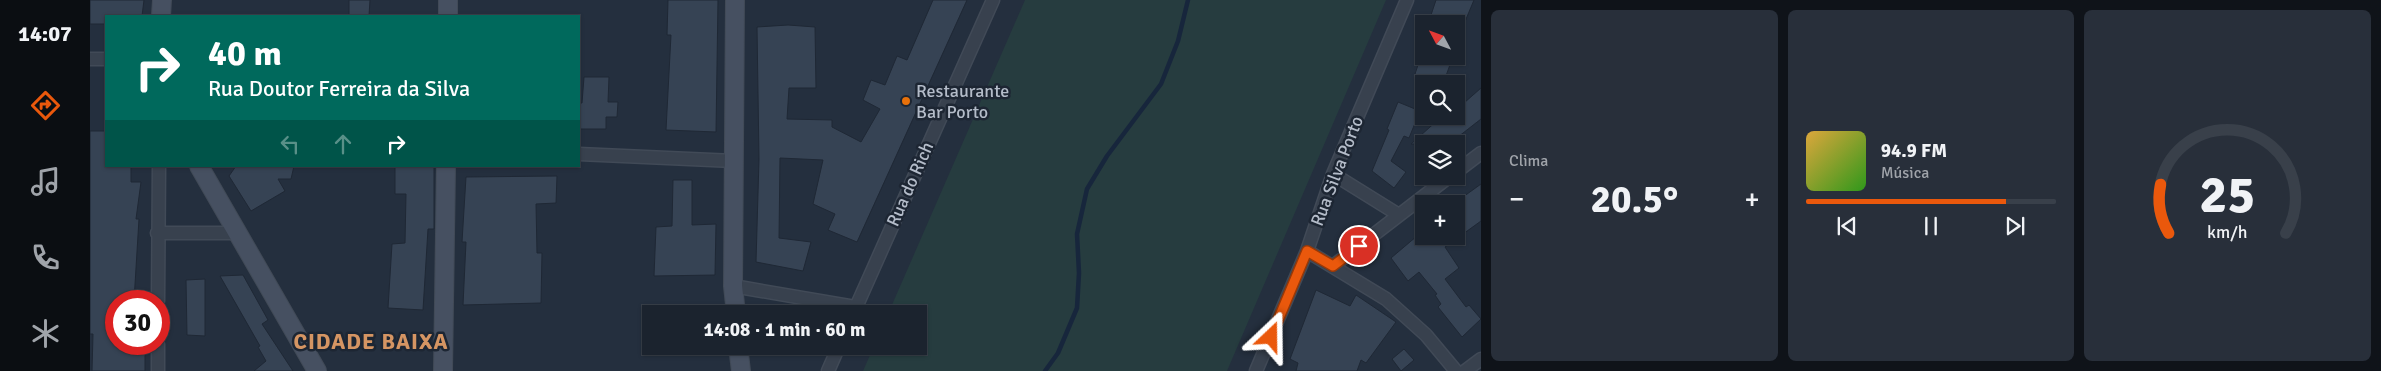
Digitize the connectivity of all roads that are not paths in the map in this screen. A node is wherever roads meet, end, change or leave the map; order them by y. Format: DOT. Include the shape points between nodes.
graph roads {
  1 [pos="162,0"];
  2 [pos="448,0"];
  3 [pos="735,0"];
  4 [pos="993,0"];
  5 [pos="1407,0"];
  6 [pos="161,15"];
  7 [pos="448,15"];
  8 [pos="90,59"];
  9 [pos="105,60"];
  10 [pos="1481,153"];
  11 [pos="580,154"];
  12 [pos="734,161"];
  13 [pos="1465,165"];
  14 [pos="159,167"];
  15 [pos="200,167"];
  16 [pos="446,167"];
  17 [pos="1333,174"];
  18 [pos="1438,185"];
  19 [pos="1399,215"];
  20 [pos="157,233"];
  21 [pos="237,233"];
  22 [pos="1307,251"];
  23 [pos="1333,266"];
  24 [pos="733,286"];
  25 [pos="158,290"];
  26 [pos="735,305"];
  27 [pos="829,305"];
  28 [pos="856,305"];
  29 [pos="158,355"];
  30 [pos="739,355"];
  31 [pos="835,355"];
  32 [pos="1481,358"];
  33 [pos="158,371"];
  34 [pos="317,371"];
  35 [pos="443,371"];
  36 [pos="740,371"];
  37 [pos="828,371"];
  38 [pos="1256,371"];
  39 [pos="1456,371"];
  40 [pos="1465,371"];
  1 -- 6 [label="main road"];
  2 -- 7 [label="main road"];
  3 -- 12 [label="main road"];
  4 -- 28 [label="street, Rua do Rich"];
  5 -- 17 [label="street, Rua Silva Porto"];
  8 -- 9 [label="street"];
  10 -- 13 [label="street"];
  11 -- 12 [label="street"];
  12 -- 24 [label="main road"];
  14 -- 20 [label="street"];
  15 -- 21 [label="main road"];
  16 -- 35 [label="main road"];
  17 -- 19 [label="street"];
  17 -- 22 [label="street, Rua Silva Porto"];
  18 -- 19 [label="street"];
  19 -- 23 [label="street"];
  20 -- 21 [label="street"];
  20 -- 25 [label="street"];
  21 -- 34 [label="main road"];
  22 -- 23 [label="street"];
  22 -- 38 [label="street, Rua Silva Porto"];
  23 -- 39 [label="street" via="1386,299 1426,335"];
  24 -- 26 [label="main road"];
  24 -- 27 [label="street"];
  29 -- 33 [label="street"];
  30 -- 36 [label="main road"];
  31 -- 37 [label="street"];
  32 -- 40 [label="street"];
}
